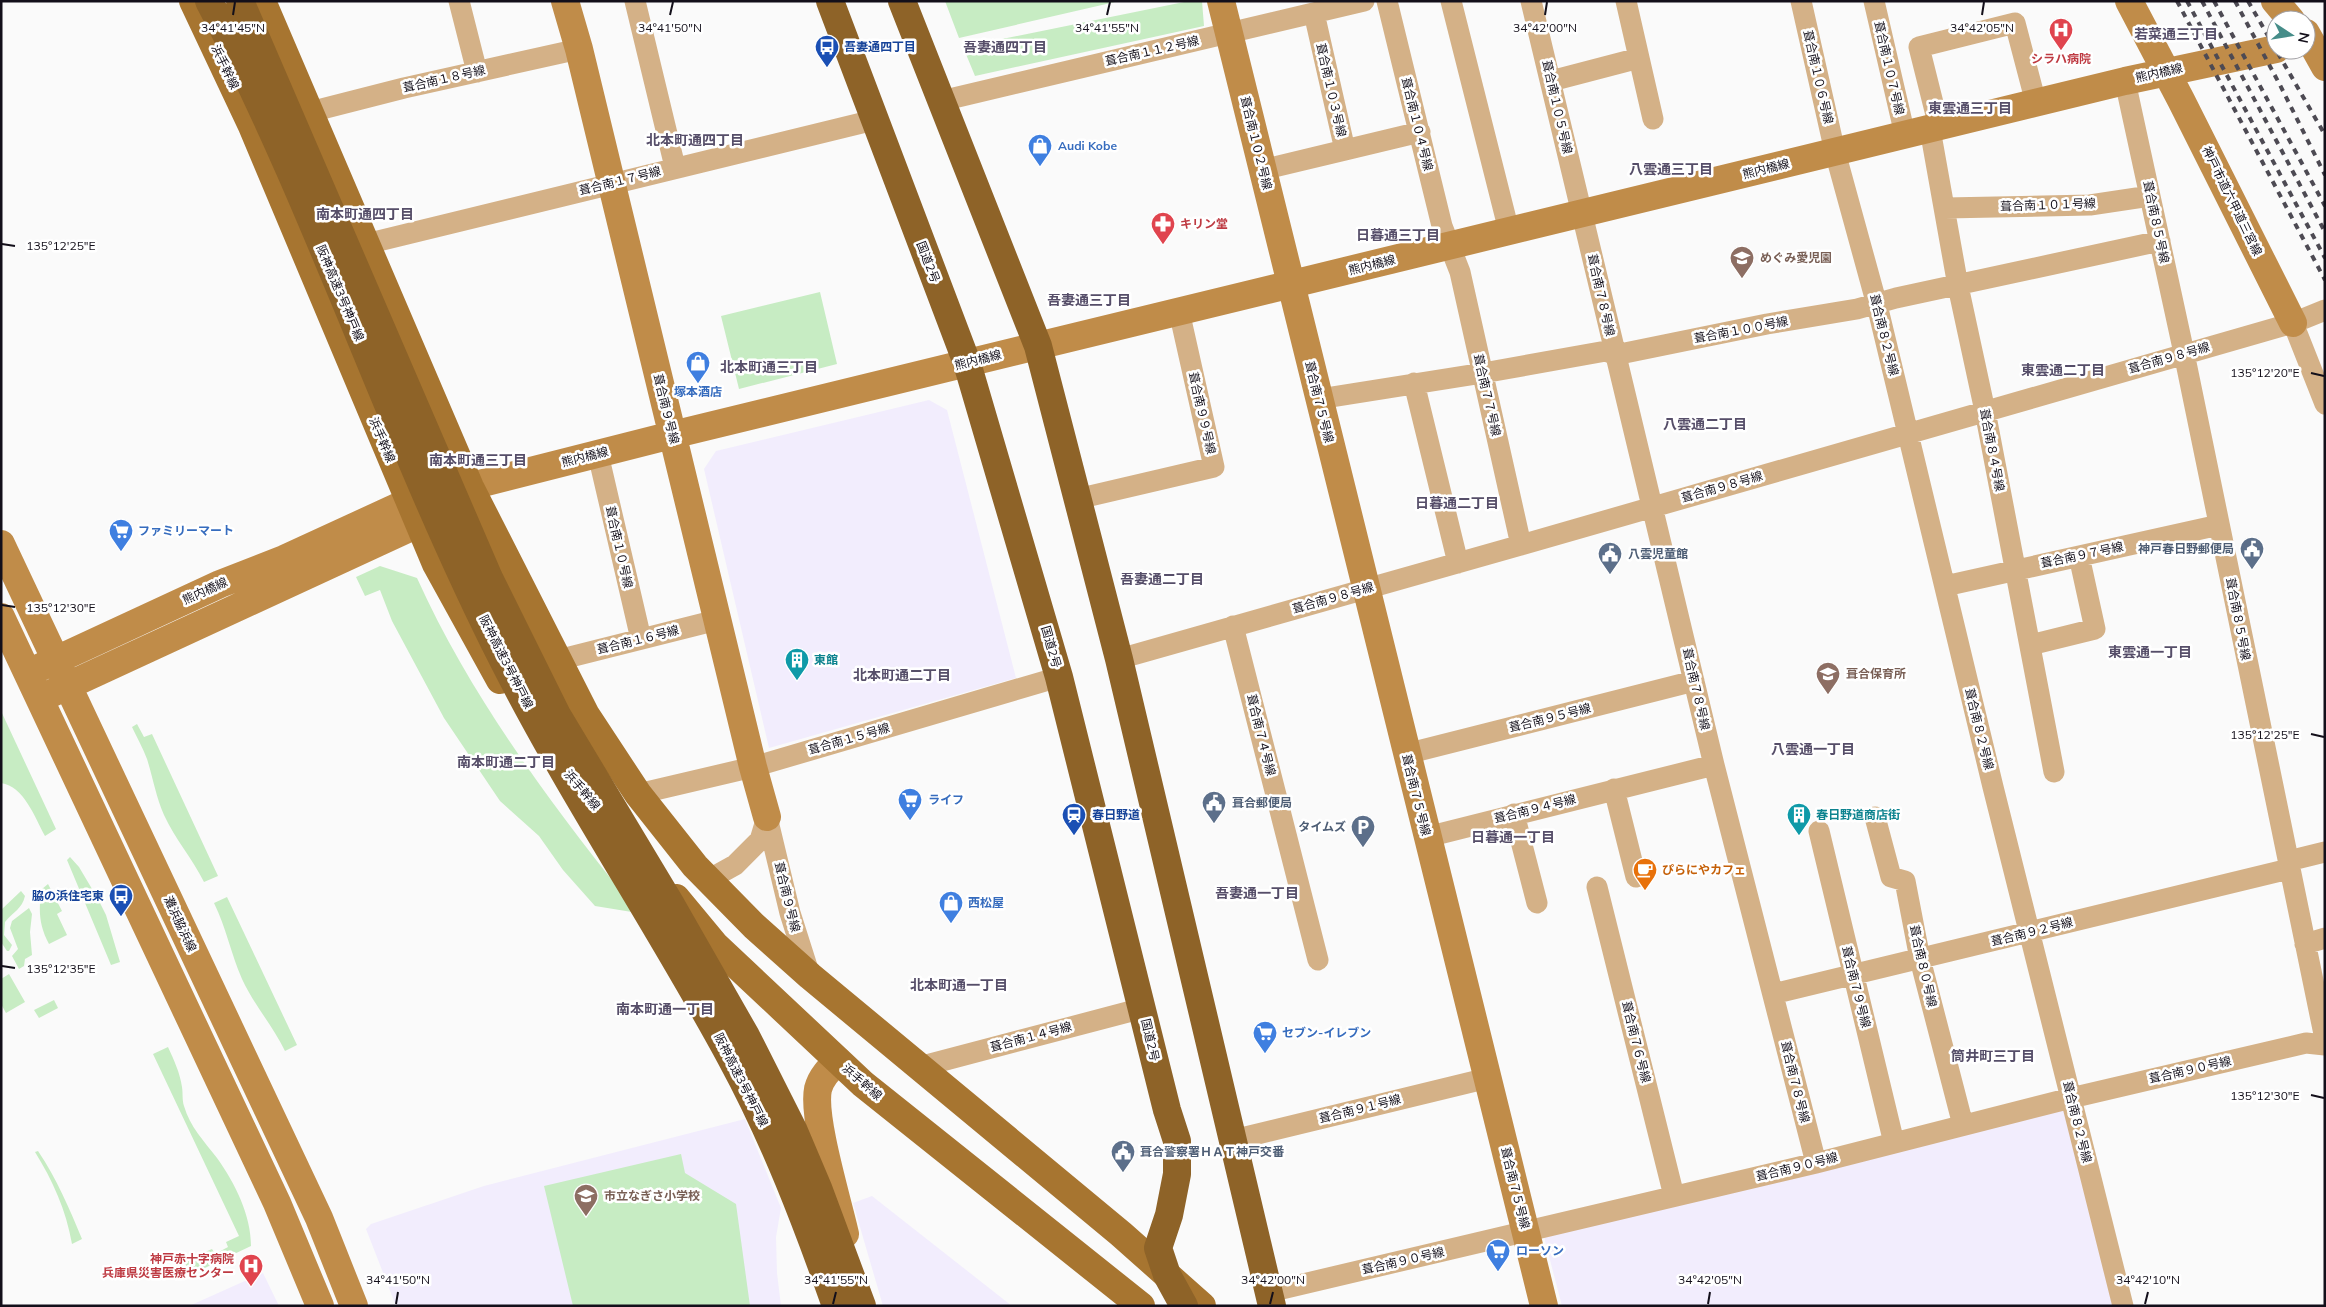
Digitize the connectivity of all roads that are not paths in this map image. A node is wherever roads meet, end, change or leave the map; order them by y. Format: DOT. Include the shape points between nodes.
graph roads {
  1 [pos="193,1"];
  2 [pos="208,1"];
  3 [pos="240,1"];
  4 [pos="262,1"];
  5 [pos="459,1"];
  6 [pos="565,1"];
  7 [pos="635,1"];
  8 [pos="830,1"];
  9 [pos="902,1"];
  10 [pos="1221,1"];
  11 [pos="1364,1"];
  12 [pos="1387,1"];
  13 [pos="1451,1"];
  14 [pos="1532,1"];
  15 [pos="1626,1"];
  16 [pos="1874,1"];
  17 [pos="2129,1"];
  18 [pos="1807,3"];
  19 [pos="1314,13"];
  20 [pos="1229,33"];
  21 [pos="579,49"];
  22 [pos="2316,50"];
  23 [pos="2266,51"];
  24 [pos="1639,58"];
  25 [pos="2325,67"];
  26 [pos="477,72"];
  27 [pos="2167,72"];
  28 [pos="1551,81"];
  29 [pos="2125,81"];
  30 [pos="941,101"];
  31 [pos="2036,103"];
  32 [pos="310,112"];
  33 [pos="1653,119"];
  34 [pos="874,120"];
  35 [pos="1924,130"];
  36 [pos="1420,132"];
  37 [pos="1345,150"];
  38 [pos="1835,152"];
  39 [pos="675,167"];
  40 [pos="1262,170"];
  41 [pos="610,183"];
  42 [pos="2150,196"];
  43 [pos="1945,208"];
  44 [pos="1582,214"];
  45 [pos="1509,231"];
  46 [pos="2160,242"];
  47 [pos="366,244"];
  48 [pos="1448,246"];
  49 [pos="1290,284"];
  50 [pos="1958,286"];
  51 [pos="1876,305"];
  52 [pos="2325,310"];
  53 [pos="1179,311"];
  54 [pos="2293,323"];
  55 [pos="1038,346"];
  56 [pos="2184,354"];
  57 [pos="1615,355"];
  58 [pos="967,363"];
  59 [pos="1482,373"];
  60 [pos="1414,383"];
  61 [pos="1319,399"];
  62 [pos="2325,404"];
  63 [pos="1985,411"];
  64 [pos="672,434"];
  65 [pos="1908,434"];
  66 [pos="598,454"];
  67 [pos="470,487"];
  68 [pos="1077,499"];
  69 [pos="1652,507"];
  70 [pos="413,513"];
  71 [pos="2219,525"];
  72 [pos="1,544"];
  73 [pos="1521,545"];
  74 [pos="2079,556"];
  75 [pos="1458,563"];
  76 [pos="2016,570"];
  77 [pos="1945,586"];
  78 [pos="1365,589"];
  79 [pos="1,617"];
  80 [pos="717,620"];
  81 [pos="1233,626"];
  82 [pos="640,639"];
  83 [pos="2030,645"];
  84 [pos="1119,658"];
  85 [pos="55,660"];
  86 [pos="558,660"];
  87 [pos="28,673"];
  88 [pos="1059,677"];
  89 [pos="1694,681"];
  90 [pos="67,685"];
  91 [pos="40,699"];
  92 [pos="1406,754"];
  93 [pos="1714,765"];
  94 [pos="753,767"];
  95 [pos="2054,772"];
  96 [pos="1615,789"];
  97 [pos="638,794"];
  98 [pos="1514,814"];
  99 [pos="768,817"];
  100 [pos="1875,817"];
  101 [pos="1819,832"];
  102 [pos="1427,836"];
  103 [pos="2325,852"];
  104 [pos="2289,865"];
  105 [pos="1636,878"];
  106 [pos="708,880"];
  107 [pos="1598,887"];
  108 [pos="1537,903"];
  109 [pos="2030,932"];
  110 [pos="2315,941"];
  111 [pos="1920,959"];
  112 [pos="1318,960"];
  113 [pos="1853,975"];
  114 [pos="810,976"];
  115 [pos="1774,994"];
  116 [pos="1143,1008"];
  117 [pos="2325,1039"];
  118 [pos="2325,1046"];
  119 [pos="838,1061"];
  120 [pos="918,1067"];
  121 [pos="1488,1078"];
  122 [pos="2071,1098"];
  123 [pos="1963,1125"];
  124 [pos="1233,1140"];
  125 [pos="1894,1143"];
  126 [pos="1816,1163"];
  127 [pos="1674,1196"];
  128 [pos="1169,1215"];
  129 [pos="1526,1232"];
  130 [pos="1121,1234"];
  131 [pos="1167,1275"];
  132 [pos="1270,1299"];
  133 [pos="320,1306"];
  134 [pos="354,1306"];
  135 [pos="836,1306"];
  136 [pos="862,1306"];
  137 [pos="1140,1306"];
  138 [pos="1184,1306"];
  139 [pos="1202,1306"];
  140 [pos="1544,1306"];
  141 [pos="2123,1306"];
  1 -- 70 [label="main road, 浜手幹線" via="252,126"];
  2 -- 135 [label="highway, 阪神高速3号神戸線, bridge" via="238,57 289,171 503,661 733,1061 796,1197"];
  3 -- 136 [label="highway, 阪神高速3号神戸線, bridge" via="489,578 557,715 746,1036 793,1129"];
  4 -- 32 [label="main road"];
  5 -- 26 [label="street"];
  6 -- 21 [label="street, 葺合南９号線"];
  7 -- 39 [label="street"];
  8 -- 34 [label="highway, 国道2号"];
  9 -- 30 [label="highway"];
  10 -- 20 [label="street, 葺合南１０２号線"];
  11 -- 19 [label="street, 葺合南１１２号線"];
  12 -- 36 [label="street, 葺合南１０４号線"];
  13 -- 45 [label="street"];
  14 -- 28 [label="street, 葺合南１０５号線"];
  15 -- 24 [label="street"];
  16 -- 35 [label="street, 葺合南１０７号線"];
  17 -- 27 [label="street, 神戸市道六甲道三宮線"];
  18 -- 38 [label="street, 葺合南１０６号線"];
  19 -- 20 [label="street, 葺合南１１２号線"];
  19 -- 37 [label="street, 葺合南１０３号線"];
  20 -- 30 [label="street, 葺合南１１２号線"];
  20 -- 40 [label="street, 葺合南１０２号線"];
  21 -- 26 [label="street, 葺合南１８号線"];
  21 -- 41 [label="street, 葺合南９号線"];
  22 -- 25 [label="street"];
  23 -- 27 [label="street, 熊内橋線"];
  24 -- 28 [label="street"];
  24 -- 33 [label="street"];
  26 -- 32 [label="street, 葺合南１８号線"];
  27 -- 29 [label="street, 熊内橋線"];
  27 -- 54 [label="street, 神戸市道六甲道三宮線"];
  28 -- 44 [label="street, 葺合南１０５号線"];
  29 -- 31 [label="street, 熊内橋線"];
  29 -- 42 [label="street, 葺合南８５号線"];
  30 -- 55 [label="highway"];
  31 -- 35 [label="street, 熊内橋線"];
  31 -- 35 [label="street" via="2015,23 2010,24 1919,47"];
  32 -- 47 [label="main road"];
  34 -- 39 [label="street, 葺合南１７号線"];
  34 -- 58 [label="highway, 国道2号"];
  35 -- 38 [label="street, 熊内橋線"];
  35 -- 43 [label="street, 葺合南８４号線"];
  36 -- 37 [label="street, 葺合南１０３号線"];
  36 -- 48 [label="street, 葺合南１０４号線"];
  37 -- 40 [label="street"];
  38 -- 44 [label="street, 熊内橋線"];
  38 -- 51 [label="street, 葺合南８２号線"];
  39 -- 41 [label="street, 葺合南１７号線"];
  40 -- 49 [label="street, 葺合南１０２号線"];
  41 -- 47 [label="street, 葺合南１７号線"];
  41 -- 64 [label="street, 葺合南９号線"];
  42 -- 43 [label="street, 葺合南１０１号線" via="2090,205"];
  42 -- 46 [label="street, 葺合南８５号線"];
  43 -- 50 [label="street, 葺合南８４号線"];
  44 -- 45 [label="street, 熊内橋線"];
  44 -- 57 [label="street, 葺合南７８号線"];
  45 -- 48 [label="street, 熊内橋線"];
  46 -- 50 [label="street, 葺合南１００号線"];
  46 -- 56 [label="street, 葺合南８５号線"];
  47 -- 67 [label="main road"];
  48 -- 49 [label="street, 熊内橋線"];
  48 -- 59 [label="street, 葺合南７７号線" via="1460,272"];
  49 -- 53 [label="street, 熊内橋線"];
  49 -- 61 [label="street, 葺合南７５号線"];
  50 -- 51 [label="street, 葺合南１００号線"];
  50 -- 63 [label="street, 葺合南８４号線"];
  51 -- 57 [label="street, 葺合南１００号線"];
  51 -- 65 [label="street, 葺合南８２号線"];
  52 -- 54 [label="street, 葺合南９８号線"];
  53 -- 55 [label="street, 熊内橋線"];
  53 -- 68 [label="street, 葺合南９９号線" via="1214,467"];
  54 -- 56 [label="street, 葺合南９８号線"];
  54 -- 62 [label="street, 神戸市道六甲道三宮線"];
  55 -- 58 [label="street, 熊内橋線"];
  55 -- 68 [label="highway"];
  56 -- 63 [label="street, 葺合南９８号線"];
  56 -- 71 [label="street, 葺合南８５号線"];
  57 -- 59 [label="street, 葺合南１００号線" via="1606,351"];
  57 -- 69 [label="street, 葺合南７８号線"];
  58 -- 64 [label="street, 熊内橋線"];
  58 -- 88 [label="highway, 国道2号"];
  59 -- 60 [label="street, 葺合南１００号線"];
  59 -- 73 [label="street, 葺合南７７号線"];
  60 -- 61 [label="street, 葺合南１００号線"];
  60 -- 75 [label="street"];
  61 -- 78 [label="street, 葺合南７５号線"];
  63 -- 65 [label="street, 葺合南９８号線"];
  63 -- 76 [label="street, 葺合南８４号線"];
  64 -- 66 [label="street, 熊内橋線"];
  64 -- 80 [label="street, 葺合南９号線"];
  65 -- 69 [label="street, 葺合南９８号線"];
  65 -- 77 [label="street, 葺合南８２号線"];
  66 -- 67 [label="street, 熊内橋線"];
  66 -- 82 [label="street, 葺合南１０号線"];
  67 -- 70 [label="street, 熊内橋線"];
  67 -- 86 [label="main road"];
  68 -- 84 [label="highway"];
  69 -- 73 [label="street, 葺合南９８号線"];
  69 -- 89 [label="street, 葺合南７８号線"];
  70 -- 85 [label="street, 熊内橋線" via="220,584"];
  70 -- 90 [label="street, 熊内橋線"];
  70 -- 119 [label="main road, 浜手幹線" via="436,564 498,677 548,749 715,946"];
  71 -- 74 [label="street, 葺合南９７号線"];
  71 -- 104 [label="street, 葺合南８５号線"];
  72 -- 85 [label="street, 灘浜脇浜線"];
  73 -- 75 [label="street, 葺合南９８号線"];
  74 -- 76 [label="street, 葺合南９７号線"];
  74 -- 83 [label="street" via="2095,629"];
  75 -- 78 [label="street, 葺合南９８号線"];
  76 -- 77 [label="street, 葺合南９７号線"];
  76 -- 83 [label="street, 葺合南８４号線"];
  77 -- 109 [label="street, 葺合南８２号線"];
  78 -- 81 [label="street, 葺合南９８号線"];
  78 -- 92 [label="street, 葺合南７５号線"];
  79 -- 87 [label="street"];
  80 -- 82 [label="street, 葺合南１６号線"];
  80 -- 94 [label="street, 葺合南９号線"];
  81 -- 84 [label="street, 葺合南９８号線"];
  81 -- 112 [label="street, 葺合南７４号線"];
  82 -- 86 [label="street, 葺合南１６号線"];
  83 -- 95 [label="street, 葺合南８４号線"];
  84 -- 124 [label="highway"];
  85 -- 87 [label="street, 熊内橋線"];
  85 -- 90 [label="street, 灘浜脇浜線"];
  86 -- 97 [label="main road" via="586,715"];
  87 -- 91 [label="street"];
  88 -- 94 [label="street, 葺合南１５号線"];
  88 -- 116 [label="highway, 国道2号"];
  89 -- 92 [label="street, 葺合南９５号線"];
  89 -- 93 [label="street, 葺合南７８号線"];
  90 -- 91 [label="street, 熊内橋線"];
  90 -- 134 [label="street, 灘浜脇浜線" via="318,1218"];
  91 -- 133 [label="street" via="277,1203"];
  92 -- 102 [label="street, 葺合南７５号線"];
  93 -- 96 [label="street, 葺合南９４号線"];
  93 -- 115 [label="street, 葺合南７８号線"];
  94 -- 97 [label="street, 葺合南１５号線"];
  94 -- 99 [label="street, 葺合南９号線"];
  96 -- 98 [label="street, 葺合南９４号線"];
  96 -- 105 [label="street"];
  97 -- 106 [label="main road"];
  98 -- 102 [label="street, 葺合南９４号線"];
  98 -- 108 [label="street"];
  99 -- 106 [label="street" via="760,840 735,865"];
  99 -- 114 [label="street, 葺合南９号線" via="790,913"];
  100 -- 111 [label="street, 葺合南８０号線" via="1891,877 1905,881"];
  101 -- 113 [label="street, 葺合南７９号線"];
  102 -- 121 [label="street, 葺合南７５号線"];
  103 -- 104 [label="street, 葺合南９２号線"];
  104 -- 109 [label="street, 葺合南９２号線"];
  104 -- 110 [label="street, 葺合南８５号線"];
  106 -- 114 [label="main road"];
  107 -- 127 [label="street, 葺合南７６号線"];
  109 -- 111 [label="street, 葺合南９２号線"];
  109 -- 122 [label="street, 葺合南８２号線"];
  110 -- 117 [label="street, 葺合南８５号線"];
  111 -- 113 [label="street, 葺合南９２号線"];
  111 -- 123 [label="street, 葺合南８０号線"];
  113 -- 115 [label="street, 葺合南９２号線"];
  113 -- 125 [label="street, 葺合南７９号線"];
  114 -- 120 [label="main road"];
  115 -- 126 [label="street, 葺合南７８号線"];
  116 -- 120 [label="street, 葺合南１４号線"];
  116 -- 128 [label="highway, 国道2号" via="1166,1110 1177,1141 1177,1174"];
  118 -- 122 [label="street, 葺合南９０号線" via="2306,1043"];
  119 -- 136 [label="street" via="825,1073 818,1089 818,1108"];
  119 -- 137 [label="main road, 浜手幹線"];
  120 -- 130 [label="main road"];
  121 -- 124 [label="street, 葺合南９１号線"];
  121 -- 129 [label="street, 葺合南７５号線"];
  122 -- 123 [label="street, 葺合南９０号線"];
  122 -- 141 [label="street, 葺合南８２号線"];
  123 -- 125 [label="street, 葺合南９０号線"];
  124 -- 132 [label="highway"];
  125 -- 126 [label="street, 葺合南９０号線"];
  126 -- 127 [label="street, 葺合南９０号線"];
  127 -- 129 [label="street, 葺合南９０号線"];
  128 -- 130 [label="street" via="1156,1231 1140,1239"];
  128 -- 131 [label="highway, 国道2号" via="1158,1248"];
  129 -- 132 [label="street, 葺合南９０号線"];
  129 -- 140 [label="street, 葺合南７５号線"];
  130 -- 131 [label="main road"];
  131 -- 138 [label="highway, 国道2号"];
  131 -- 139 [label="main road"];
}
